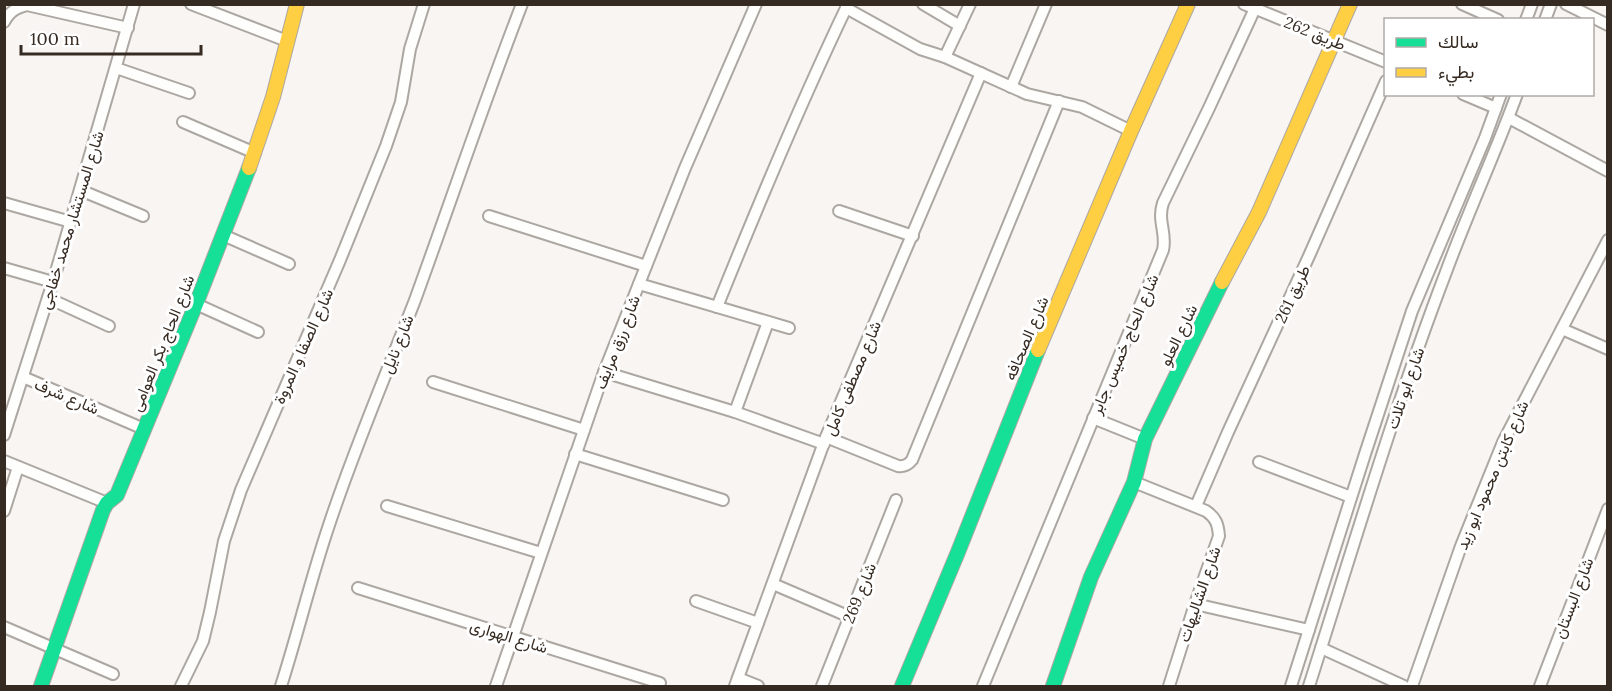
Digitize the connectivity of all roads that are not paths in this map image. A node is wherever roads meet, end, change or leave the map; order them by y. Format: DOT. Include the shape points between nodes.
graph roads {
  1 [pos="134,4"];
  2 [pos="191,4"];
  3 [pos="297,4"];
  4 [pos="424,4"];
  5 [pos="522,4"];
  6 [pos="756,4"];
  7 [pos="923,4"];
  8 [pos="970,4"];
  9 [pos="1046,4"];
  10 [pos="1188,4"];
  11 [pos="1244,4"];
  12 [pos="1350,4"];
  13 [pos="1462,4"];
  14 [pos="1566,4"];
  15 [pos="28,5"];
  16 [pos="847,6"];
  17 [pos="1256,7"];
  18 [pos="1494,18"];
  19 [pos="4,22"];
  20 [pos="1608,25"];
  21 [pos="960,26"];
  22 [pos="128,28"];
  23 [pos="287,41"];
  24 [pos="1335,42"];
  25 [pos="945,57"];
  26 [pos="1384,61"];
  27 [pos="116,68"];
  28 [pos="981,73"];
  29 [pos="1384,86"];
  30 [pos="1011,87"];
  31 [pos="189,93"];
  32 [pos="1468,96"];
  33 [pos="1500,96"];
  34 [pos="1516,96"];
  35 [pos="1059,101"];
  36 [pos="1496,108"];
  37 [pos="1509,118"];
  38 [pos="183,122"];
  39 [pos="1131,131"];
  40 [pos="1485,138"];
  41 [pos="1499,144"];
  42 [pos="255,153"];
  43 [pos="1608,171"];
  44 [pos="80,190"];
  45 [pos="4,203"];
  46 [pos="839,211"];
  47 [pos="144,216"];
  48 [pos="489,216"];
  49 [pos="71,222"];
  50 [pos="223,234"];
  51 [pos="913,236"];
  52 [pos="1608,240"];
  53 [pos="289,264"];
  54 [pos="646,266"];
  55 [pos="4,268"];
  56 [pos="53,282"];
  57 [pos="639,284"];
  58 [pos="48,298"];
  59 [pos="196,304"];
  60 [pos="717,307"];
  61 [pos="768,322"];
  62 [pos="109,326"];
  63 [pos="789,328"];
  64 [pos="1562,329"];
  65 [pos="258,332"];
  66 [pos="1608,349"];
  67 [pos="604,372"];
  68 [pos="23,377"];
  69 [pos="434,382"];
  70 [pos="735,412"];
  71 [pos="1094,418"];
  72 [pos="144,429"];
  73 [pos="584,430"];
  74 [pos="4,435"];
  75 [pos="1145,439"];
  76 [pos="825,441"];
  77 [pos="575,454"];
  78 [pos="4,461"];
  79 [pos="1259,462"];
  80 [pos="18,467"];
  81 [pos="1134,482"];
  82 [pos="1352,497"];
  83 [pos="723,500"];
  84 [pos="896,500"];
  85 [pos="107,503"];
  86 [pos="387,506"];
  87 [pos="1196,506"];
  88 [pos="1608,509"];
  89 [pos="4,511"];
  90 [pos="541,553"];
  91 [pos="773,584"];
  92 [pos="358,588"];
  93 [pos="696,601"];
  94 [pos="1195,604"];
  95 [pos="850,617"];
  96 [pos="758,623"];
  97 [pos="4,627"];
  98 [pos="1309,630"];
  99 [pos="512,637"];
  100 [pos="1321,648"];
  101 [pos="54,649"];
  102 [pos="113,674"];
  103 [pos="1293,681"];
  104 [pos="736,682"];
  105 [pos="660,683"];
  106 [pos="1310,684"];
  107 [pos="1543,686"];
  108 [pos="41,687"];
  109 [pos="181,687"];
  110 [pos="281,687"];
  111 [pos="496,687"];
  112 [pos="758,687"];
  113 [pos="822,687"];
  114 [pos="902,687"];
  115 [pos="983,687"];
  116 [pos="1053,687"];
  117 [pos="1169,687"];
  118 [pos="1404,687"];
  119 [pos="1412,687"];
  1 -- 22 [label="street, شارع المستشار محمد خفاجى"];
  2 -- 23 [label="street"];
  3 -- 23 [label="street, شارع الحاج بكر العوامى"];
  4 -- 109 [label="street, شارع الصفا و المروة" via="410,49 401,102 386,146 241,490 224,541 203,641"];
  5 -- 110 [label="street, شارع نايل" via="339,494"];
  6 -- 54 [label="street, شارع رزق مرايف"];
  7 -- 21 [label="street"];
  8 -- 21 [label="street"];
  9 -- 30 [label="street"];
  10 -- 39 [label="street, شارع الصحافه"];
  11 -- 17 [label="street, طريق 262"];
  12 -- 24 [label="street, شارع العلو"];
  13 -- 18 [label="street"];
  14 -- 20 [label="street"];
  15 -- 19 [label="street" via="17,8"];
  15 -- 22 [label="street"];
  16 -- 25 [label="street" via="920,49"];
  16 -- 60 [label="street"];
  17 -- 24 [label="street, طريق 262"];
  17 -- 71 [label="street, شارع الحاج خميس جابر" via="1163,203 1163,250"];
  21 -- 25 [label="street"];
  22 -- 27 [label="street, شارع المستشار محمد خفاجى"];
  23 -- 42 [label="street, شارع الحاج بكر العوامى"];
  24 -- 26 [label="street, طريق 262"];
  24 -- 75 [label="street, شارع العلو" via="1259,212"];
  25 -- 28 [label="street"];
  27 -- 31 [label="street"];
  27 -- 44 [label="street, شارع المستشار محمد خفاجى"];
  28 -- 30 [label="street"];
  28 -- 51 [label="street, شارع مصطفى كامل"];
  29 -- 87 [label="street, طريق 261"];
  30 -- 35 [label="street"];
  32 -- 36 [label="street"];
  33 -- 36 [label="street, شارع ابو تلات"];
  34 -- 37 [label="street, شارع ابو تلات"];
  35 -- 39 [label="street" via="1082,107"];
  35 -- 76 [label="street" via="912,460 908,465 898,466"];
  36 -- 40 [label="street, شارع ابو تلات"];
  37 -- 41 [label="street, شارع ابو تلات"];
  37 -- 43 [label="street"];
  38 -- 42 [label="street"];
  39 -- 114 [label="street, شارع الصحافه"];
  40 -- 41 [label="street"];
  40 -- 82 [label="street, شارع ابو تلات" via="1412,311"];
  41 -- 100 [label="street, شارع ابو تلات" via="1446,270 1380,459"];
  42 -- 50 [label="street, شارع الحاج بكر العوامى"];
  44 -- 47 [label="street"];
  44 -- 49 [label="street, شارع المستشار محمد خفاجى"];
  45 -- 49 [label="street"];
  46 -- 51 [label="street"];
  48 -- 54 [label="street"];
  49 -- 56 [label="street, شارع المستشار محمد خفاجى"];
  50 -- 53 [label="street"];
  50 -- 59 [label="street, شارع الحاج بكر العوامى"];
  51 -- 76 [label="street, شارع مصطفى كامل"];
  52 -- 64 [label="street, شارع كابتن محمود ابو زيد"];
  54 -- 57 [label="street, شارع رزق مرايف"];
  55 -- 56 [label="street"];
  56 -- 58 [label="street, شارع المستشار محمد خفاجى"];
  57 -- 60 [label="street"];
  57 -- 67 [label="street, شارع رزق مرايف"];
  58 -- 62 [label="street"];
  58 -- 68 [label="street, شارع المستشار محمد خفاجى"];
  59 -- 65 [label="street"];
  59 -- 72 [label="street, شارع الحاج بكر العوامى"];
  60 -- 61 [label="street"];
  61 -- 63 [label="street"];
  61 -- 70 [label="street"];
  64 -- 66 [label="street"];
  64 -- 119 [label="street, شارع كابتن محمود ابو زيد" via="1499,452 1451,571"];
  67 -- 70 [label="street"];
  67 -- 73 [label="street, شارع رزق مرايف"];
  68 -- 72 [label="street, شارع شرف"];
  68 -- 74 [label="street, شارع المستشار محمد خفاجى"];
  69 -- 73 [label="street"];
  70 -- 76 [label="street"];
  71 -- 75 [label="street"];
  71 -- 115 [label="street, شارع الحاج خميس جابر"];
  72 -- 85 [label="street, شارع الحاج بكر العوامى" via="117,495"];
  73 -- 77 [label="street, شارع رزق مرايف"];
  75 -- 81 [label="street, شارع العلو"];
  76 -- 91 [label="street, شارع مصطفى كامل"];
  77 -- 83 [label="street"];
  77 -- 90 [label="street, شارع رزق مرايف"];
  78 -- 80 [label="street"];
  79 -- 82 [label="street"];
  80 -- 85 [label="street"];
  80 -- 89 [label="street"];
  81 -- 87 [label="street, شارع الشاليهات"];
  81 -- 116 [label="street, شارع العلو" via="1091,577"];
  82 -- 98 [label="street, شارع ابو تلات"];
  84 -- 95 [label="street, شارع 269"];
  85 -- 101 [label="street, شارع الحاج بكر العوامى"];
  86 -- 90 [label="street"];
  87 -- 94 [label="street, شارع الشاليهات" via="1214,517 1219,536"];
  88 -- 107 [label="street, شارع البستان"];
  90 -- 99 [label="street, شارع رزق مرايف"];
  91 -- 95 [label="street"];
  91 -- 96 [label="street, شارع مصطفى كامل"];
  92 -- 99 [label="street, شارع الهوارى"];
  93 -- 96 [label="street"];
  94 -- 98 [label="street"];
  94 -- 117 [label="street, شارع الشاليهات"];
  95 -- 113 [label="street, شارع 269"];
  96 -- 104 [label="street, شارع مصطفى كامل"];
  97 -- 101 [label="street"];
  98 -- 103 [label="street, شارع ابو تلات"];
  99 -- 105 [label="street, شارع الهوارى"];
  99 -- 111 [label="street, شارع رزق مرايف"];
  100 -- 106 [label="street, شارع ابو تلات"];
  100 -- 118 [label="street"];
  101 -- 102 [label="street"];
  101 -- 108 [label="street, شارع الحاج بكر العوامى"];
  103 -- 106 [label="street"];
  104 -- 112 [label="street"];
}
